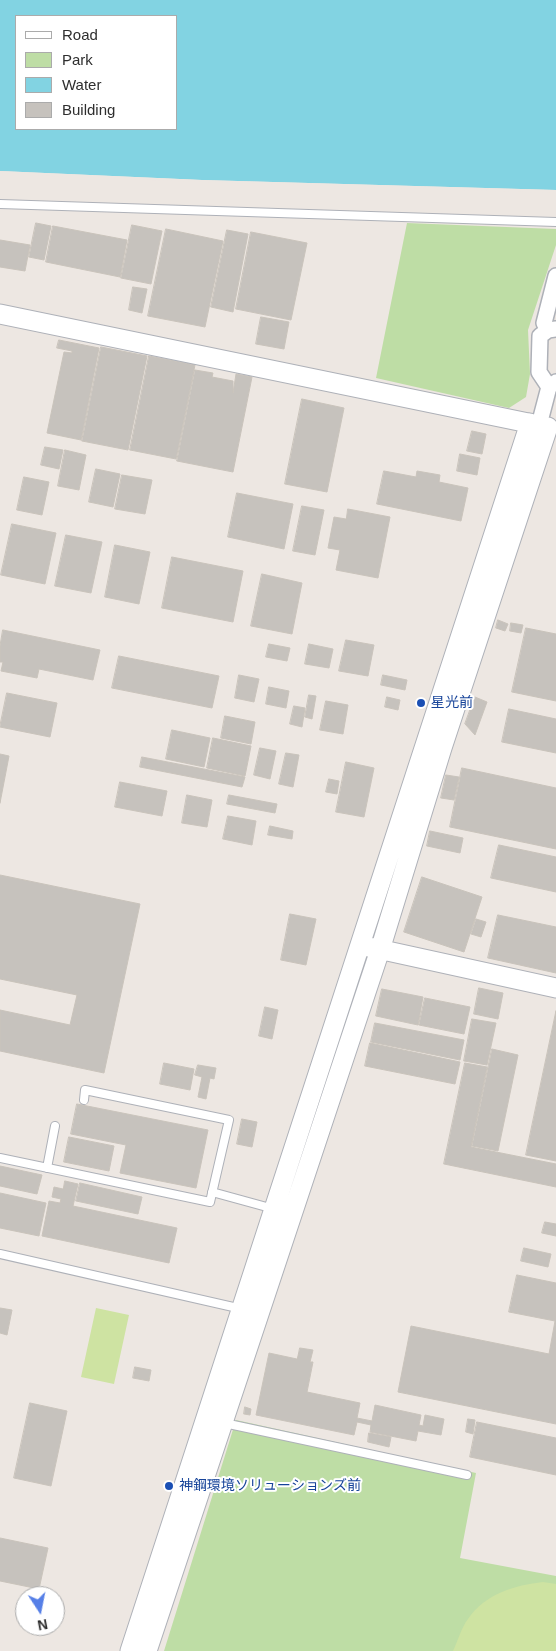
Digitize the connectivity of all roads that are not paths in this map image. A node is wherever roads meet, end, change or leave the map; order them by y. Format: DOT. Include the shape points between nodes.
graph roads {
  1 [pos="0,204"];
  2 [pos="556,222"];
  3 [pos="556,276"];
  4 [pos="0,314"];
  5 [pos="552,330"];
  6 [pos="552,385"];
  7 [pos="543,426"];
  8 [pos="361,945"];
  9 [pos="380,950"];
  10 [pos="556,988"];
  11 [pos="84,1100"];
  12 [pos="56,1126"];
  13 [pos="0,1158"];
  14 [pos="47,1168"];
  15 [pos="212,1192"];
  16 [pos="298,1192"];
  17 [pos="274,1209"];
  18 [pos="284,1236"];
  19 [pos="0,1254"];
  20 [pos="248,1314"];
  21 [pos="222,1422"];
  22 [pos="466,1475"];
  23 [pos="130,1651"];
  24 [pos="148,1651"];
  1 -- 2 [label="lane"];
  3 -- 5 [label="street" via="544,323"];
  4 -- 7 [label="street"];
  5 -- 6 [label="street" via="540,336 539,372"];
  6 -- 7 [label="street"];
  7 -- 8 [label="street"];
  7 -- 9 [label="street"];
  8 -- 9 [label="street"];
  8 -- 17 [label="street"];
  9 -- 10 [label="street"];
  9 -- 16 [label="street"];
  11 -- 15 [label="lane" via="85,1090 229,1120"];
  12 -- 14 [label="lane"];
  13 -- 14 [label="lane"];
  14 -- 15 [label="lane" via="210,1202"];
  15 -- 17 [label="lane"];
  16 -- 17 [label="lane" via="290,1202"];
  16 -- 18 [label="street"];
  17 -- 18 [label="lane" via="282,1220"];
  17 -- 20 [label="street"];
  18 -- 20 [label="street"];
  19 -- 20 [label="lane"];
  20 -- 21 [label="street"];
  20 -- 23 [label="street"];
  21 -- 22 [label="lane"];
  21 -- 24 [label="street"];
}
